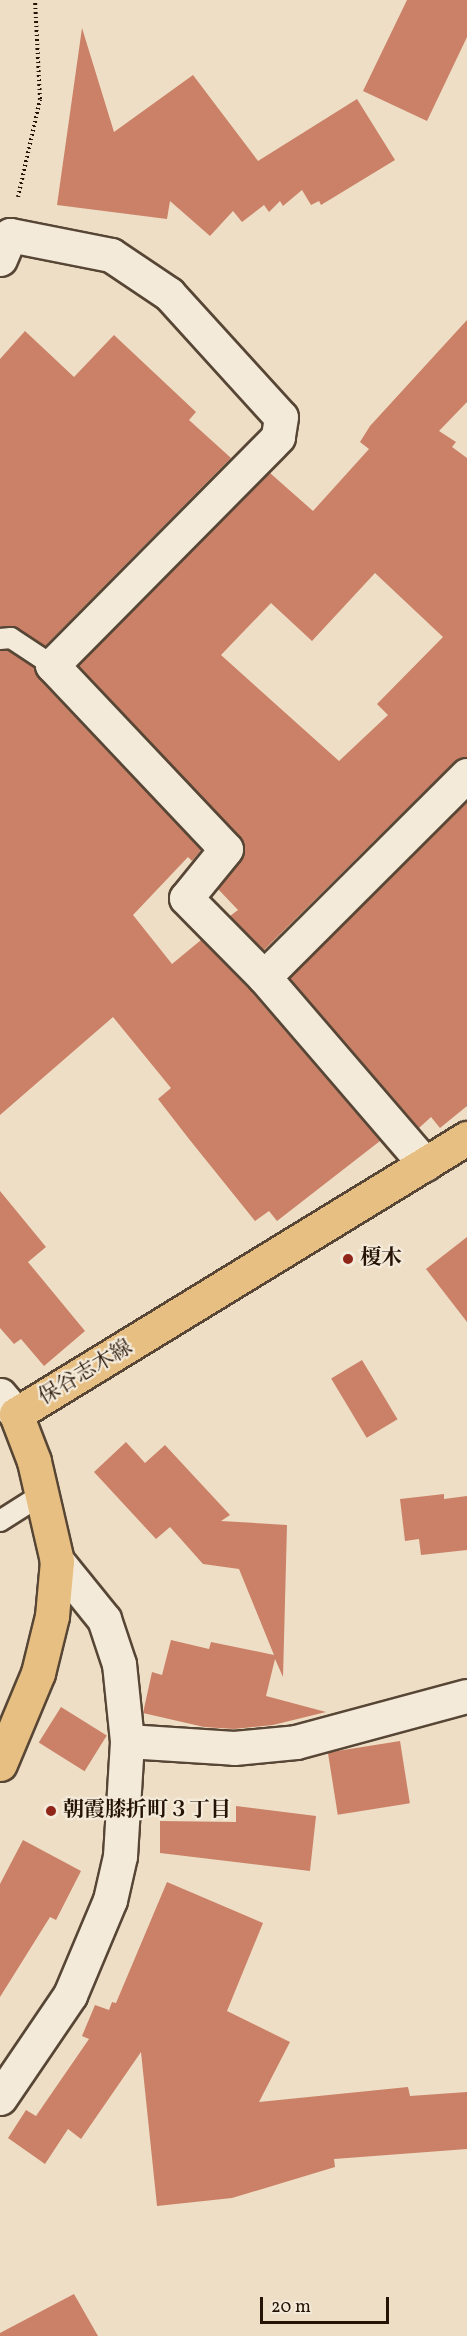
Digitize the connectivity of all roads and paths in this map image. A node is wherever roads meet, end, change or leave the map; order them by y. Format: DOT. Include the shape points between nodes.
graph roads {
  1 [pos="35,0"];
  2 [pos="5,247"];
  3 [pos="0,639"];
  4 [pos="52,665"];
  5 [pos="467,775"];
  6 [pos="264,977"];
  7 [pos="467,1138"];
  8 [pos="425,1164"];
  9 [pos="8,1404"];
  10 [pos="41,1495"];
  11 [pos="0,1521"];
  12 [pos="57,1561"];
  13 [pos="467,1696"];
  14 [pos="127,1741"];
  15 [pos="0,1764"];
  16 [pos="0,2098"];
  1 -- 2 [label="path" via="40,99"];
  2 -- 4 [label="street" via="111,255 159,287 280,417 278,437"];
  3 -- 4 [label="lane" via="11,638"];
  4 -- 6 [label="street" via="226,849 186,898"];
  5 -- 6 [label="street"];
  6 -- 8 [label="street"];
  7 -- 8 [label="main road, 保谷志木線"];
  8 -- 9 [label="main road, 保谷志木線"];
  9 -- 10 [label="main road, 保谷志木線" via="34,1461"];
  10 -- 11 [label="lane"];
  10 -- 12 [label="main road, 保谷志木線"];
  12 -- 14 [label="street" via="104,1619 119,1664"];
  12 -- 15 [label="main road, 保谷志木線" via="46,1645 24,1712"];
  13 -- 14 [label="street" via="296,1742 234,1748"];
  14 -- 16 [label="street" via="120,1856 110,1900 70,1995"];
}
